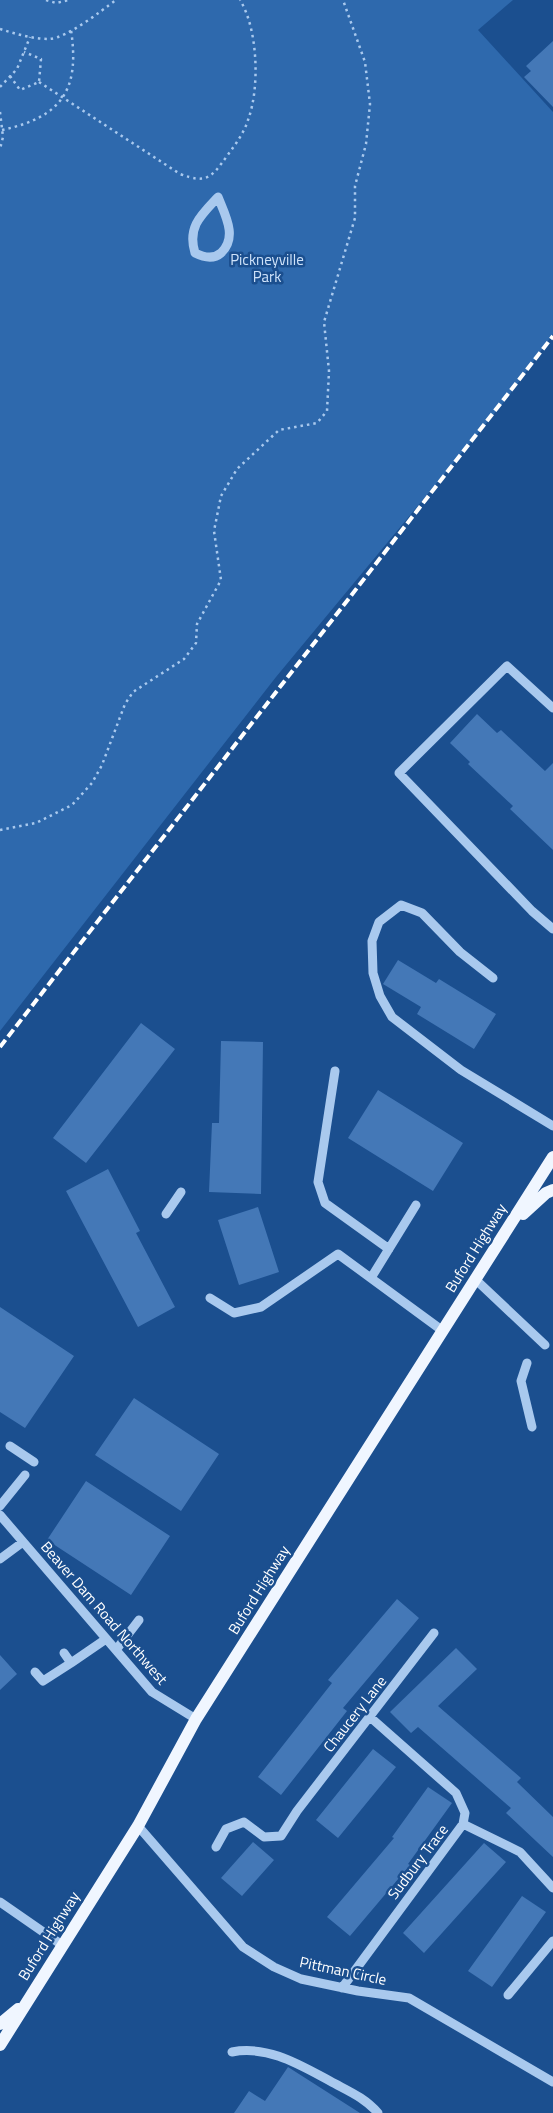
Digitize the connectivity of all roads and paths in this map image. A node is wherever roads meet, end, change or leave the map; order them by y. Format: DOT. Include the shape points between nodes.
graph roads {
  1 [pos="46,0"];
  2 [pos="69,0"];
  3 [pos="116,0"];
  4 [pos="240,0"];
  5 [pos="343,0"];
  6 [pos="0,29"];
  7 [pos="71,30"];
  8 [pos="30,37"];
  9 [pos="24,52"];
  10 [pos="10,76"];
  11 [pos="39,82"];
  12 [pos="0,87"];
  13 [pos="62,98"];
  14 [pos="0,112"];
  15 [pos="2,130"];
  16 [pos="0,149"];
  17 [pos="218,197"];
  18 [pos="553,708"];
  19 [pos="0,830"];
  20 [pos="553,929"];
  21 [pos="493,978"];
  22 [pos="335,1071"];
  23 [pos="553,1126"];
  24 [pos="553,1158"];
  25 [pos="553,1190"];
  26 [pos="181,1192"];
  27 [pos="416,1205"];
  28 [pos="166,1214"];
  29 [pos="510,1226"];
  30 [pos="389,1249"];
  31 [pos="371,1278"];
  32 [pos="475,1279"];
  33 [pos="210,1298"];
  34 [pos="443,1331"];
  35 [pos="545,1345"];
  36 [pos="528,1363"];
  37 [pos="532,1427"];
  38 [pos="10,1446"];
  39 [pos="34,1462"];
  40 [pos="25,1475"];
  41 [pos="0,1506"];
  42 [pos="0,1515"];
  43 [pos="24,1542"];
  44 [pos="0,1557"];
  45 [pos="140,1620"];
  46 [pos="434,1633"];
  47 [pos="106,1639"];
  48 [pos="116,1650"];
  49 [pos="64,1653"];
  50 [pos="71,1663"];
  51 [pos="34,1672"];
  52 [pos="370,1717"];
  53 [pos="196,1719"];
  54 [pos="463,1824"];
  55 [pos="138,1826"];
  56 [pos="216,1847"];
  57 [pos="553,1888"];
  58 [pos="0,1902"];
  59 [pos="553,1941"];
  60 [pos="62,1945"];
  61 [pos="342,1988"];
  62 [pos="508,1995"];
  63 [pos="27,2001"];
  64 [pos="0,2024"];
  65 [pos="0,2045"];
  66 [pos="232,2052"];
  67 [pos="553,2082"];
  68 [pos="378,2113"];
  1 -- 2 [label="path" via="56,3"];
  3 -- 7 [label="path"];
  4 -- 13 [label="path" via="250,26 255,56 254,94 248,120 236,144 215,173 208,177 195,180 180,174"];
  5 -- 19 [label="path" via="365,62 370,104 366,144 355,186 355,218 324,322 329,371 326,412 317,423 279,430 237,469 220,496 214,531 220,580 197,624 196,644 184,659 133,692 92,783 72,805 36,823"];
  6 -- 8 [label="path"];
  7 -- 8 [label="path" via="51,39"];
  7 -- 13 [label="path" via="74,55 71,83"];
  8 -- 9 [label="path"];
  9 -- 10 [label="path" via="17,69"];
  9 -- 11 [label="path" via="41,59"];
  10 -- 11 [label="path" via="20,90"];
  10 -- 12 [label="path"];
  11 -- 13 [label="path"];
  13 -- 15 [label="path" via="56,108 26,125"];
  14 -- 15 [label="path"];
  15 -- 16 [label="path"];
  17 -- 17 [label="street" via="194,228 191,241 195,253 205,258 219,256 228,246 230,235"];
  18 -- 20 [label="street" via="507,666 399,774 532,912"];
  21 -- 23 [label="street" via="460,952 422,913 401,905 379,922 372,941 373,973 380,996 392,1017 461,1070"];
  22 -- 30 [label="street" via="318,1182 325,1203"];
  24 -- 29 [label="main road, Buford Highway"];
  25 -- 29 [label="main road"];
  26 -- 28 [label="street"];
  27 -- 30 [label="street"];
  29 -- 32 [label="main road, Buford Highway"];
  30 -- 31 [label="street"];
  31 -- 33 [label="street" via="338,1254 261,1307 234,1313"];
  31 -- 34 [label="street"];
  32 -- 34 [label="main road, Buford Highway"];
  32 -- 35 [label="street"];
  34 -- 53 [label="main road, Buford Highway"];
  36 -- 37 [label="street" via="521,1381"];
  38 -- 39 [label="street"];
  40 -- 41 [label="street"];
  42 -- 43 [label="street, Beaver Dam Road Northwest"];
  43 -- 44 [label="street"];
  43 -- 47 [label="street, Beaver Dam Road Northwest"];
  45 -- 48 [label="street"];
  46 -- 52 [label="street, Chaucery Lane"];
  47 -- 48 [label="street, Beaver Dam Road Northwest"];
  47 -- 50 [label="street"];
  48 -- 53 [label="street, Beaver Dam Road Northwest" via="152,1692"];
  49 -- 50 [label="street"];
  50 -- 51 [label="street" via="42,1681"];
  52 -- 54 [label="street, Sudbury Trace" via="456,1793 465,1813"];
  52 -- 56 [label="street, Chaucery Lane" via="280,1836 264,1837 244,1822 226,1829"];
  53 -- 55 [label="main road, Buford Highway"];
  54 -- 57 [label="street" via="520,1852"];
  54 -- 61 [label="street, Sudbury Trace"];
  55 -- 60 [label="main road, Buford Highway"];
  55 -- 61 [label="street, Pittman Circle" via="243,1947 274,1967 301,1979"];
  58 -- 60 [label="street"];
  59 -- 62 [label="street"];
  60 -- 63 [label="main road, Buford Highway"];
  61 -- 67 [label="street, Pittman Circle" via="409,1998"];
  63 -- 64 [label="main road"];
  63 -- 65 [label="main road, Buford Highway"];
  66 -- 68 [label="street" via="244,2049 289,2059 367,2101"];
}
